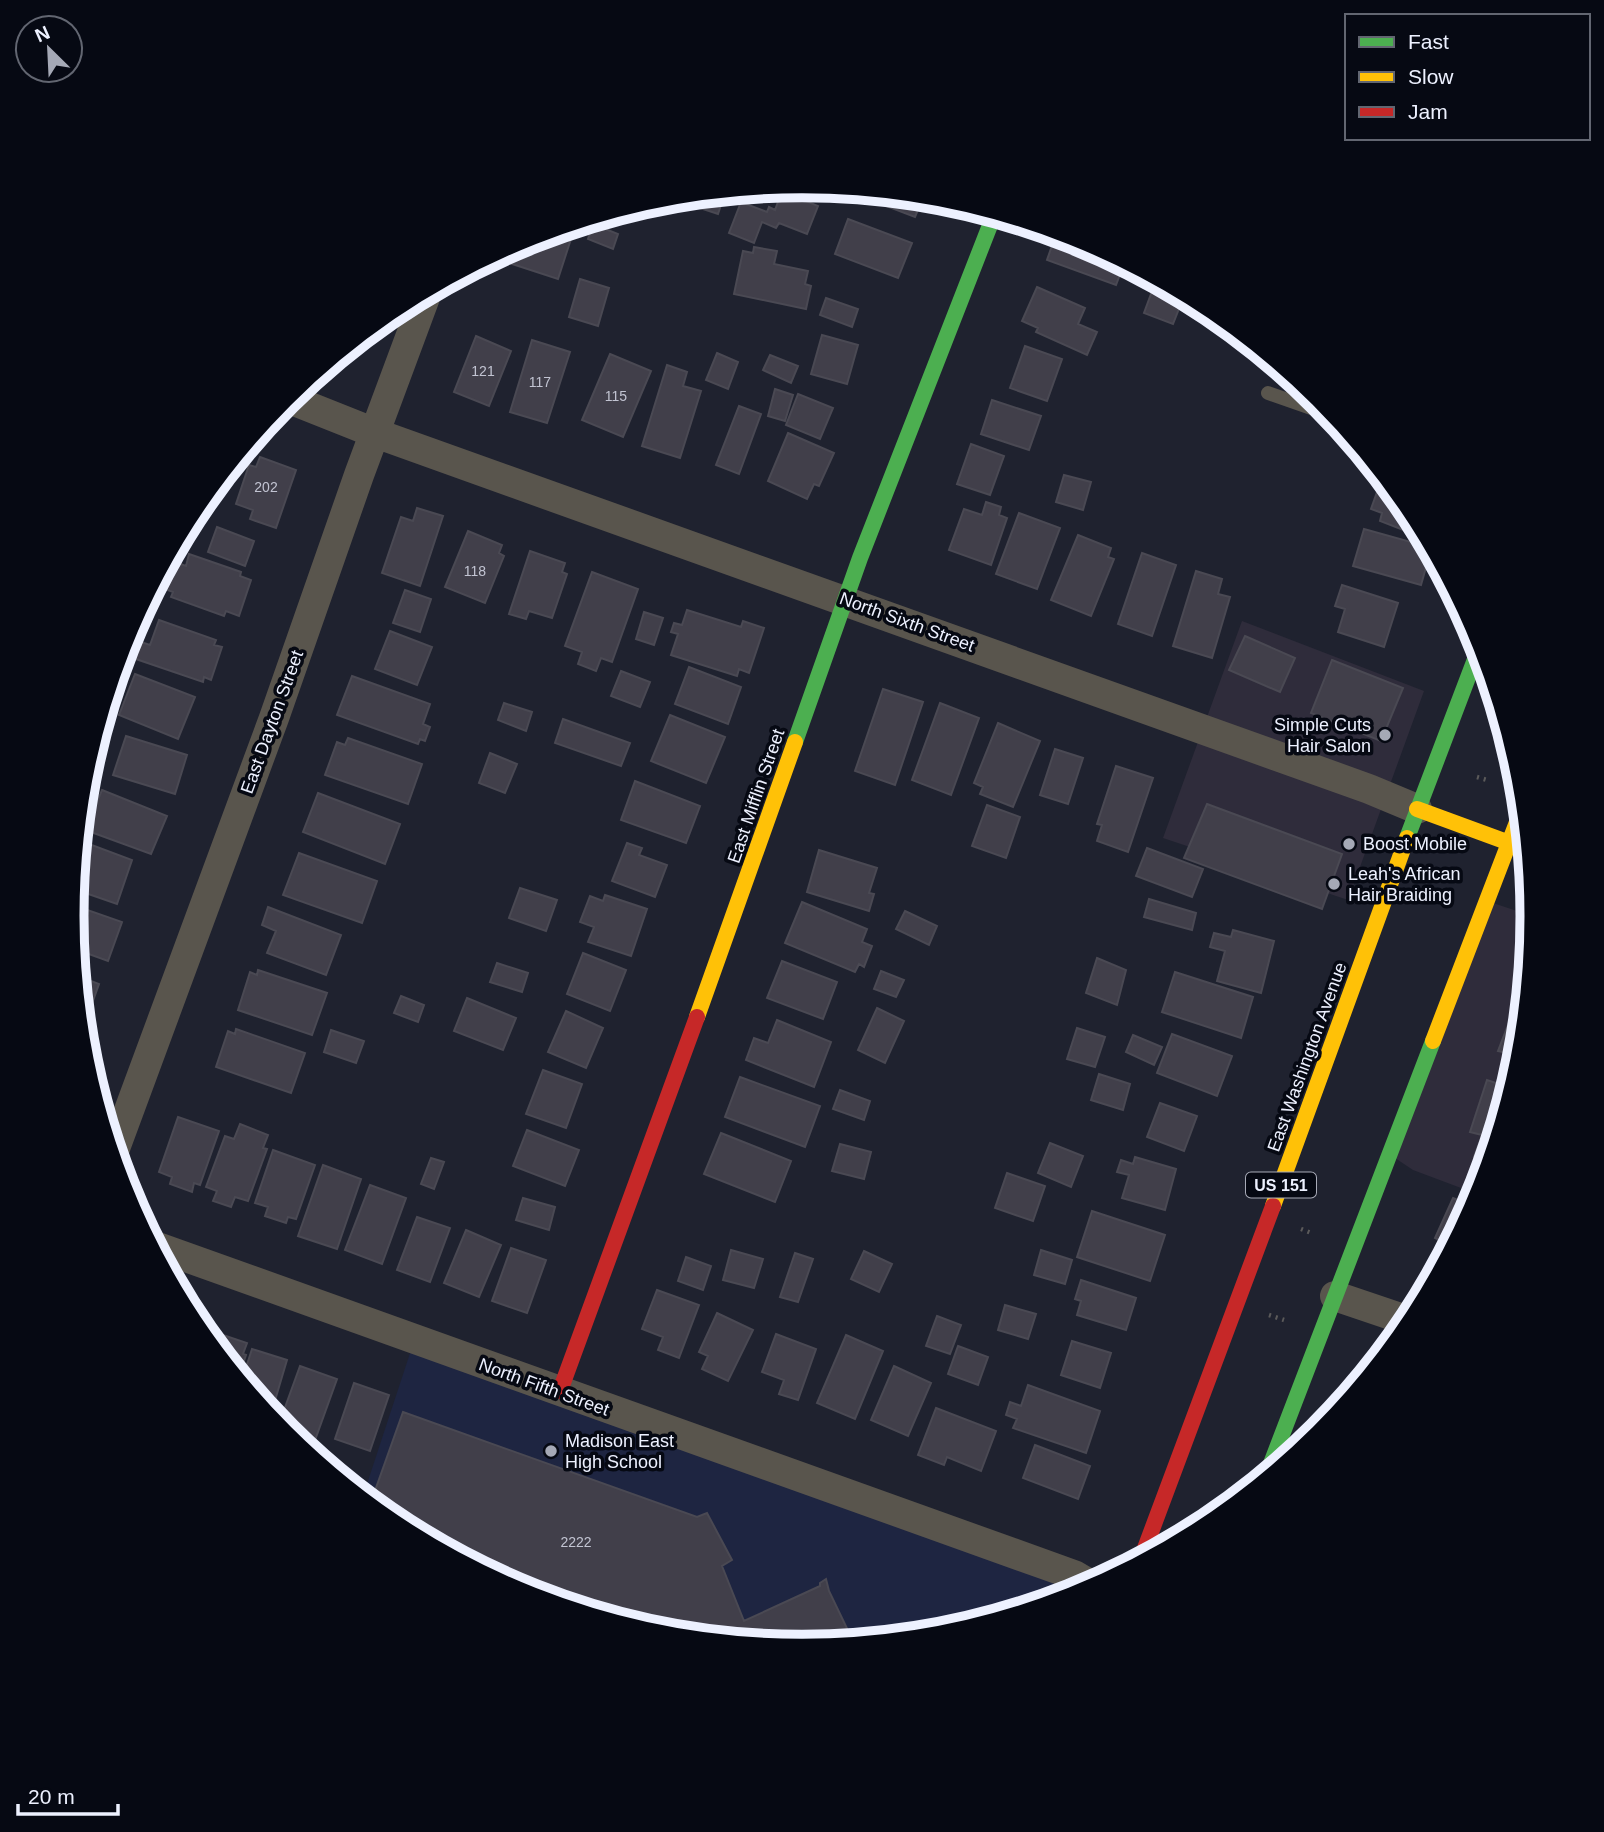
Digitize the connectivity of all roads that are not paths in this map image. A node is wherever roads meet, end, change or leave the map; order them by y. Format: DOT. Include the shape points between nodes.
graph roads {
  1 [pos="990,223"];
  2 [pos="421,308"];
  3 [pos="1268,393"];
  4 [pos="299,403"];
  5 [pos="1309,407"];
  6 [pos="375,433"];
  7 [pos="846,601"];
  8 [pos="1473,662"];
  9 [pos="1417,809"];
  10 [pos="1515,828"];
  11 [pos="1509,843"];
  12 [pos="1516,845"];
  13 [pos="119,1137"];
  14 [pos="167,1250"];
  15 [pos="1335,1296"];
  16 [pos="1397,1317"];
  17 [pos="560,1391"];
  18 [pos="1273,1457"];
  19 [pos="1145,1547"];
  20 [pos="1079,1578"];
  1 -- 7 [label="main road, East Mifflin Street"];
  2 -- 6 [label="street, East Dayton Street"];
  3 -- 5 [label="lane"];
  4 -- 6 [label="street, North Sixth Street"];
  6 -- 7 [label="street, North Sixth Street"];
  6 -- 13 [label="street, East Dayton Street"];
  7 -- 9 [label="street, North Sixth Street"];
  7 -- 17 [label="main road, East Mifflin Street"];
  8 -- 9 [label="main road, East Washington Avenue / US 151"];
  9 -- 11 [label="main road, North Sixth Street"];
  9 -- 19 [label="main road, East Washington Avenue / US 151"];
  10 -- 11 [label="main road"];
  11 -- 12 [label="main road, North Sixth Street"];
  11 -- 15 [label="main road"];
  14 -- 17 [label="street, North Fifth Street"];
  15 -- 16 [label="street"];
  15 -- 18 [label="main road"];
  17 -- 20 [label="street, North Fifth Street"];
}
